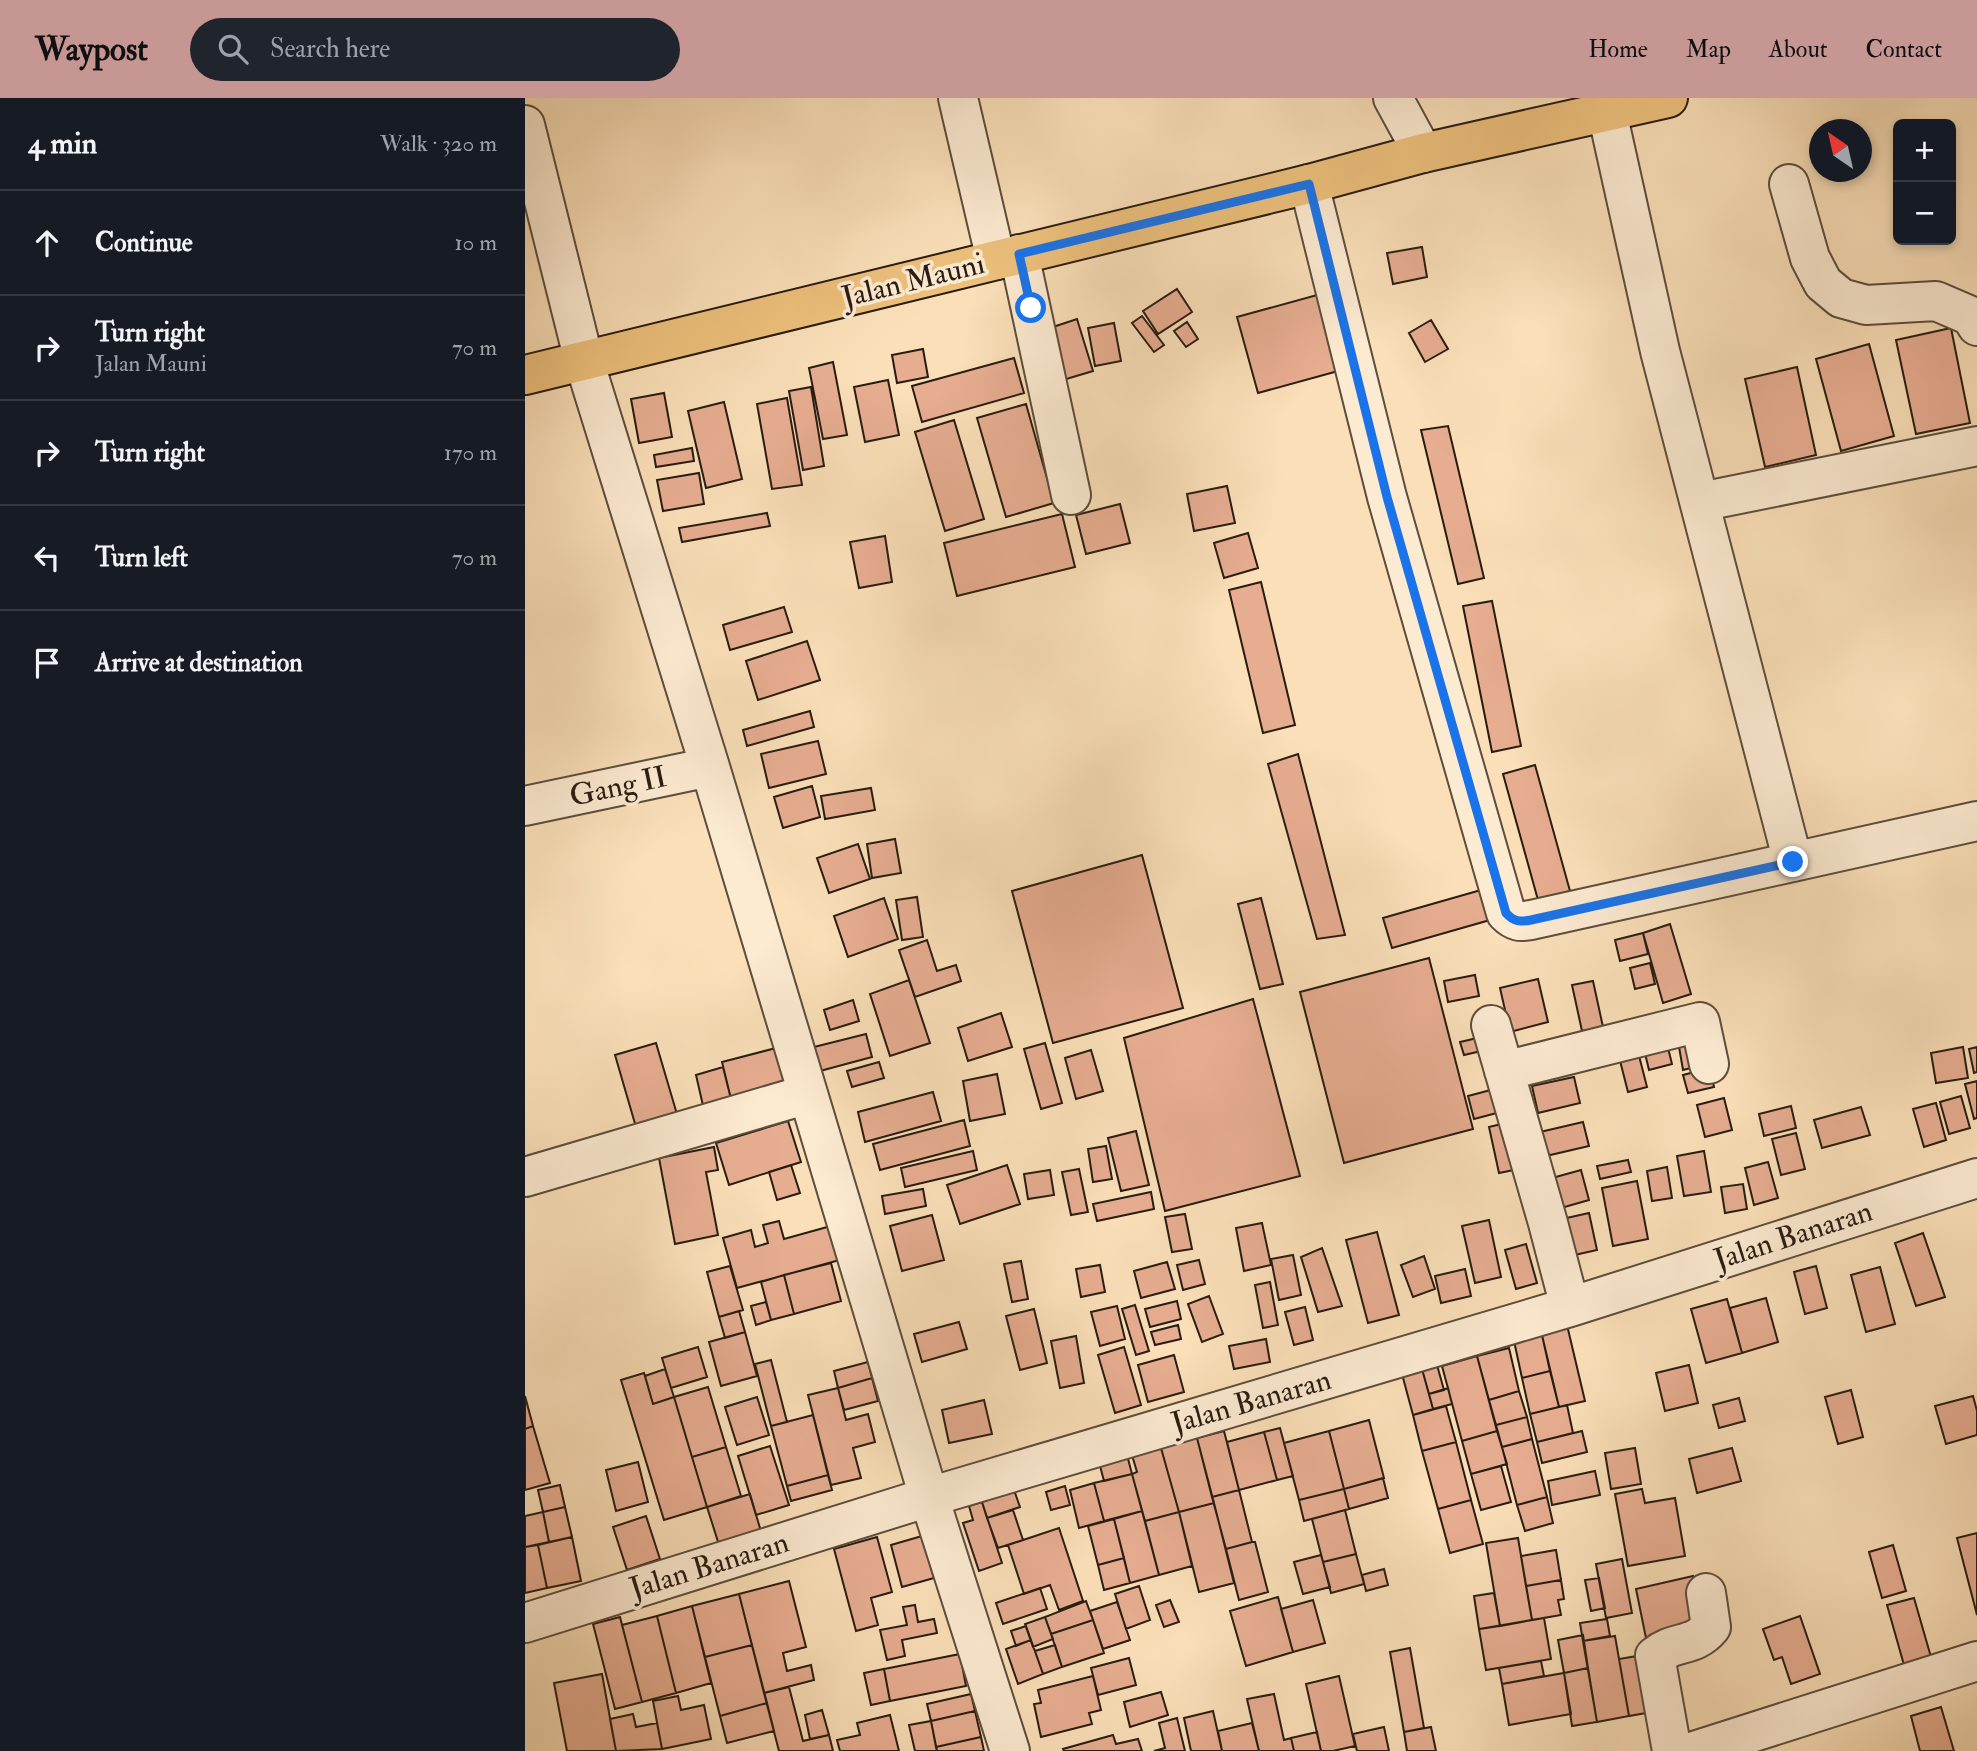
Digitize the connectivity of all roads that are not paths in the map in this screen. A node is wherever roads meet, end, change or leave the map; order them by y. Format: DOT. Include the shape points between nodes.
graph roads {
  1 [pos="958,98"];
  2 [pos="1393,98"];
  3 [pos="1661,99"];
  4 [pos="1607,112"];
  5 [pos="525,125"];
  6 [pos="1423,153"];
  7 [pos="1309,184"];
  8 [pos="1789,184"];
  9 [pos="1008,257"];
  10 [pos="1977,327"];
  11 [pos="584,361"];
  12 [pos="525,375"];
  13 [pos="1977,446"];
  14 [pos="1071,495"];
  15 [pos="1700,502"];
  16 [pos="710,767"];
  17 [pos="525,806"];
  18 [pos="1977,821"];
  19 [pos="1793,862"];
  20 [pos="1491,1025"];
  21 [pos="1709,1063"];
  22 [pos="1504,1071"];
  23 [pos="808,1094"];
  24 [pos="525,1177"];
  25 [pos="1977,1178"];
  26 [pos="1570,1307"];
  27 [pos="929,1497"];
  28 [pos="1706,1593"];
  29 [pos="525,1623"];
  30 [pos="1977,1661"];
  31 [pos="1010,1751"];
  32 [pos="1672,1751"];
  33 [pos="1693,1751"];
  1 -- 9 [label="street"];
  2 -- 6 [label="street"];
  3 -- 4 [label="main road, Jalan Mauni"];
  4 -- 6 [label="main road, Jalan Mauni"];
  4 -- 15 [label="street" via="1660,351"];
  5 -- 11 [label="street"];
  6 -- 7 [label="main road, Jalan Mauni"];
  7 -- 9 [label="main road, Jalan Mauni"];
  7 -- 19 [label="street" via="1387,497 1506,913 1520,922"];
  8 -- 10 [label="street" via="1810,258 1823,283 1842,298 1866,304 1936,301 1971,316"];
  9 -- 11 [label="main road, Jalan Mauni"];
  9 -- 14 [label="street"];
  11 -- 12 [label="main road, Jalan Mauni"];
  11 -- 16 [label="street"];
  13 -- 15 [label="street"];
  15 -- 19 [label="street"];
  16 -- 17 [label="street, Gang II"];
  16 -- 23 [label="street"];
  18 -- 19 [label="street"];
  20 -- 22 [label="street"];
  21 -- 22 [label="street" via="1697,1009"];
  22 -- 26 [label="street"];
  23 -- 24 [label="street"];
  23 -- 27 [label="street"];
  25 -- 26 [label="street, Jalan Banaran"];
  26 -- 27 [label="street, Jalan Banaran"];
  27 -- 29 [label="street, Jalan Banaran"];
  27 -- 31 [label="street"];
  28 -- 32 [label="street" via="1711,1627 1702,1639 1664,1648 1655,1656"];
  30 -- 33 [label="street"];
}
